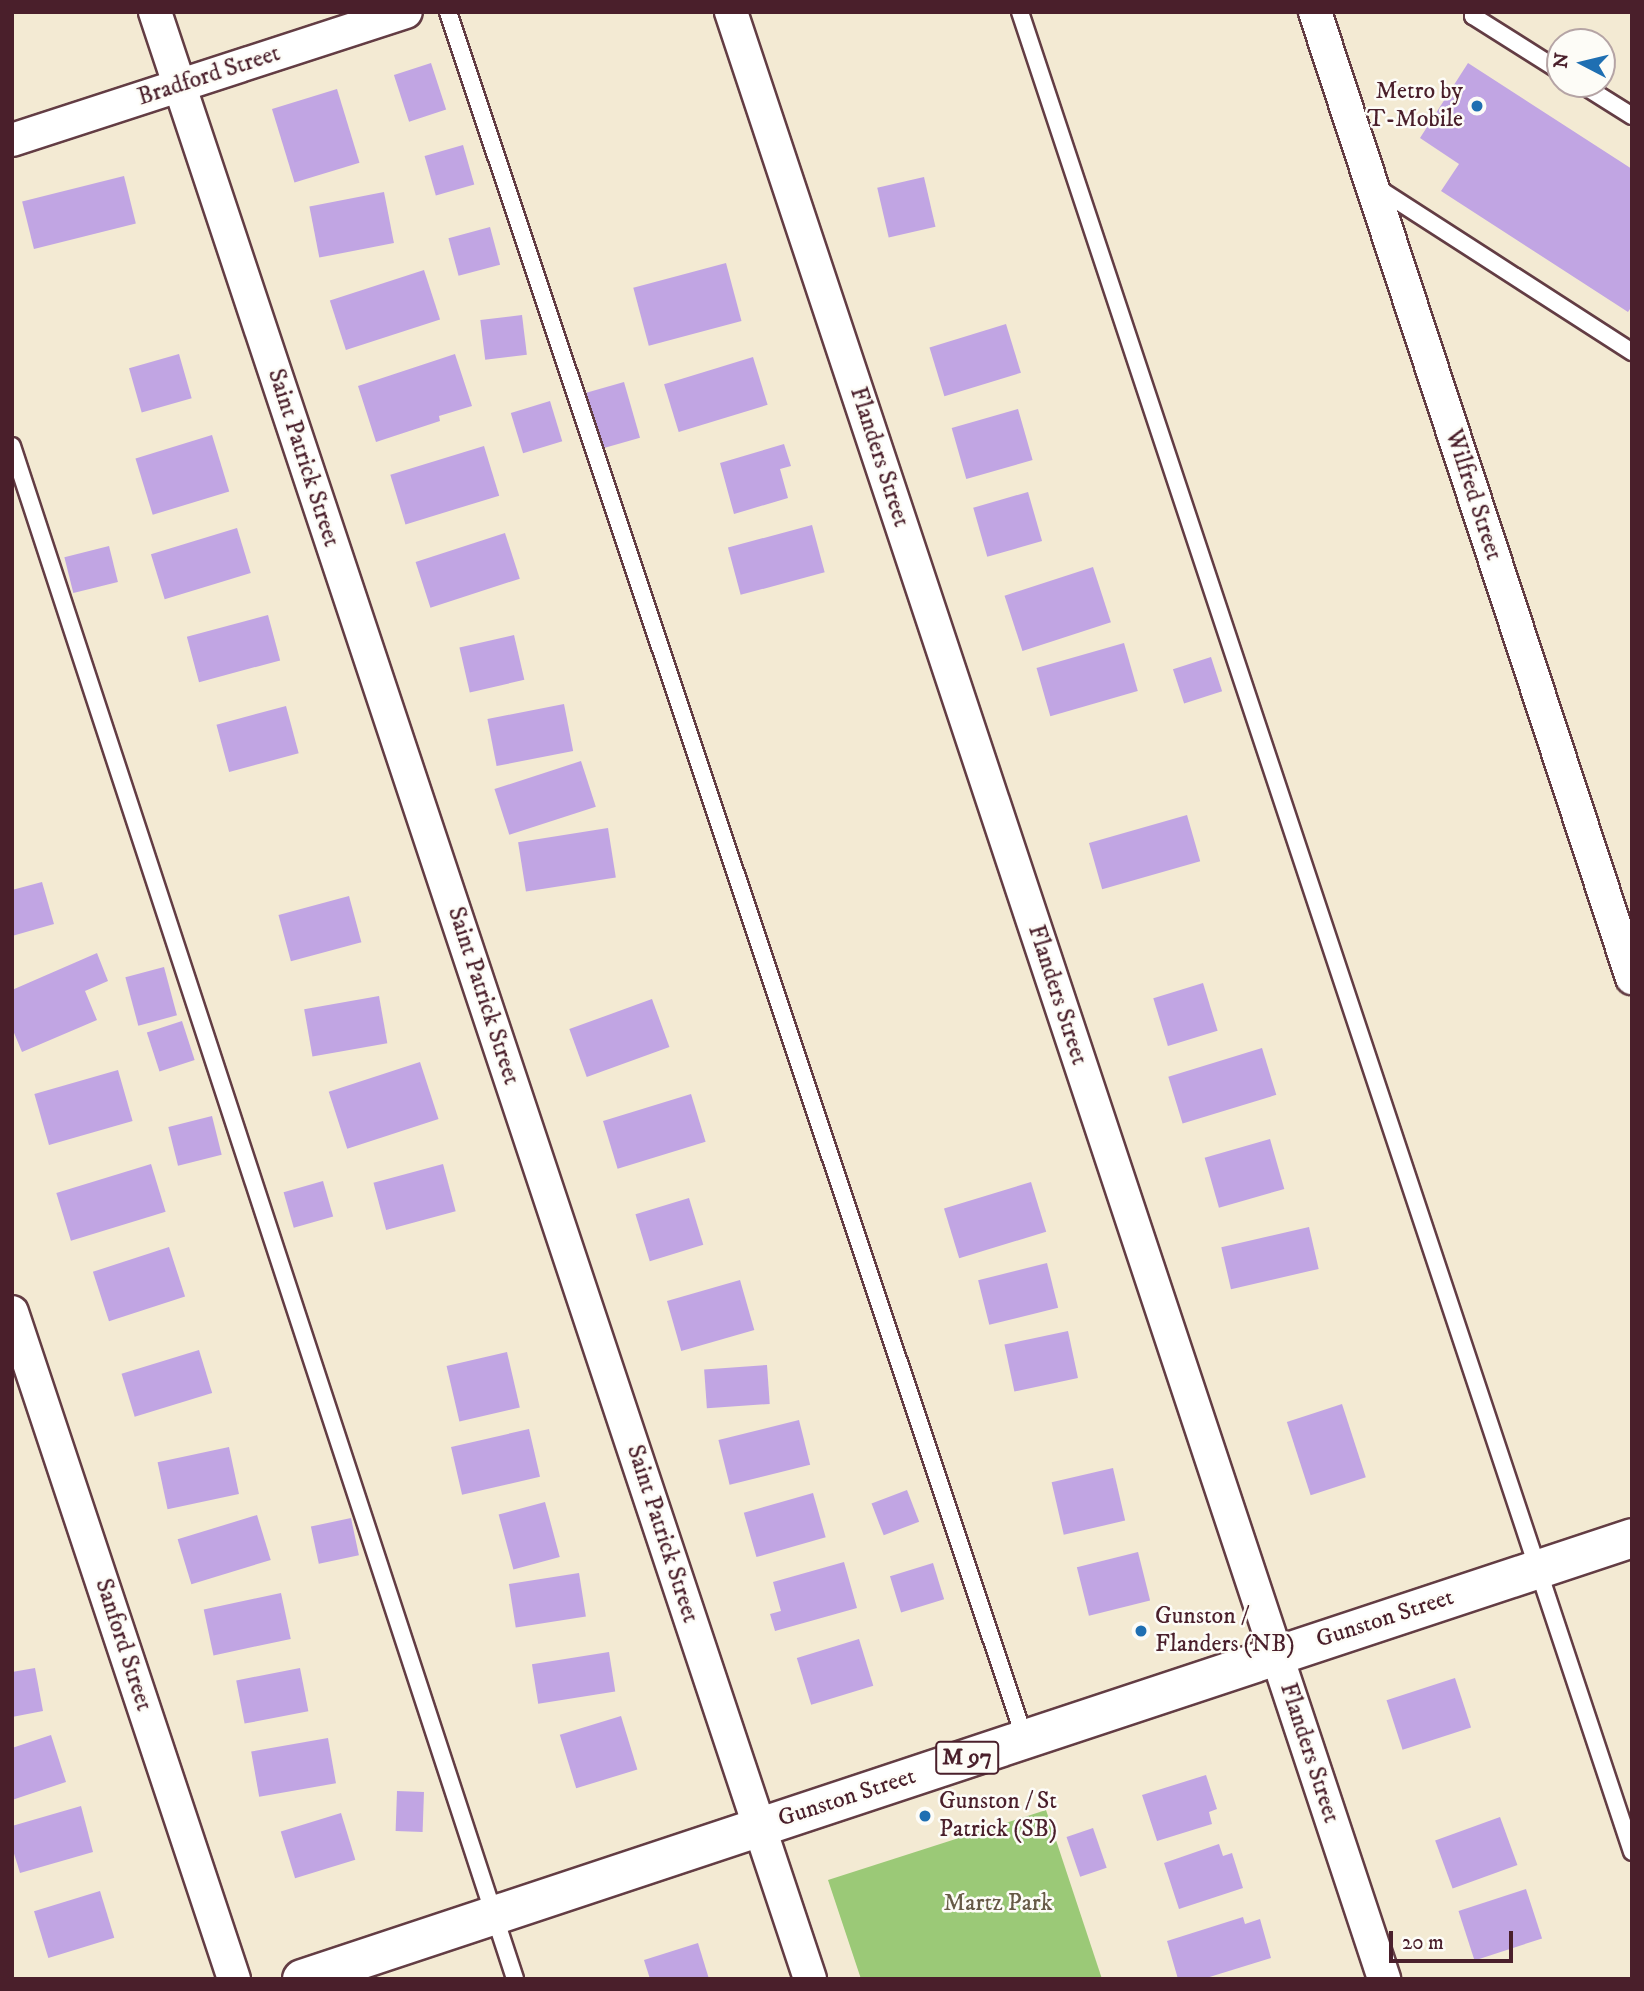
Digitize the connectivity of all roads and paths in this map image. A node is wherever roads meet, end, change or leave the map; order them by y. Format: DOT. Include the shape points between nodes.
graph roads {
  1 [pos="155,12"];
  2 [pos="405,12"];
  3 [pos="448,12"];
  4 [pos="731,12"];
  5 [pos="1020,12"];
  6 [pos="1315,12"];
  7 [pos="1476,12"];
  8 [pos="1546,62"];
  9 [pos="180,86"];
  10 [pos="1603,98"];
  11 [pos="1632,116"];
  12 [pos="12,140"];
  13 [pos="1371,184"];
  14 [pos="1632,352"];
  15 [pos="12,446"];
  16 [pos="1632,978"];
  17 [pos="12,1312"];
  18 [pos="1632,1538"];
  19 [pos="1539,1569"];
  20 [pos="1277,1656"];
  21 [pos="1026,1739"];
  22 [pos="760,1827"];
  23 [pos="1632,1852"];
  24 [pos="494,1915"];
  25 [pos="234,1979"];
  26 [pos="302,1979"];
  27 [pos="515,1979"];
  28 [pos="810,1979"];
  29 [pos="1384,1979"];
  1 -- 9 [label="street, Saint Patrick Street"];
  2 -- 9 [label="street, Bradford Street"];
  3 -- 21 [label="lane"];
  4 -- 20 [label="street, Flanders Street"];
  5 -- 19 [label="lane"];
  6 -- 13 [label="street, Wilfred Street"];
  7 -- 8 [label="lane" via="1473,16"];
  9 -- 12 [label="street, Bradford Street"];
  9 -- 22 [label="street, Saint Patrick Street"];
  10 -- 11 [label="lane"];
  13 -- 14 [label="lane"];
  13 -- 16 [label="street, Wilfred Street"];
  15 -- 24 [label="lane"];
  17 -- 25 [label="street, Sanford Street"];
  18 -- 19 [label="main road, Gunston Street / M 97"];
  19 -- 20 [label="main road, Gunston Street / M 97"];
  19 -- 23 [label="lane"];
  20 -- 21 [label="main road, Gunston Street / M 97"];
  20 -- 29 [label="street, Flanders Street"];
  21 -- 22 [label="main road, Gunston Street / M 97"];
  22 -- 24 [label="main road, Gunston Street / M 97"];
  22 -- 28 [label="street, Saint Patrick Street"];
  24 -- 26 [label="main road, Gunston Street / M 97"];
  24 -- 27 [label="lane"];
}
